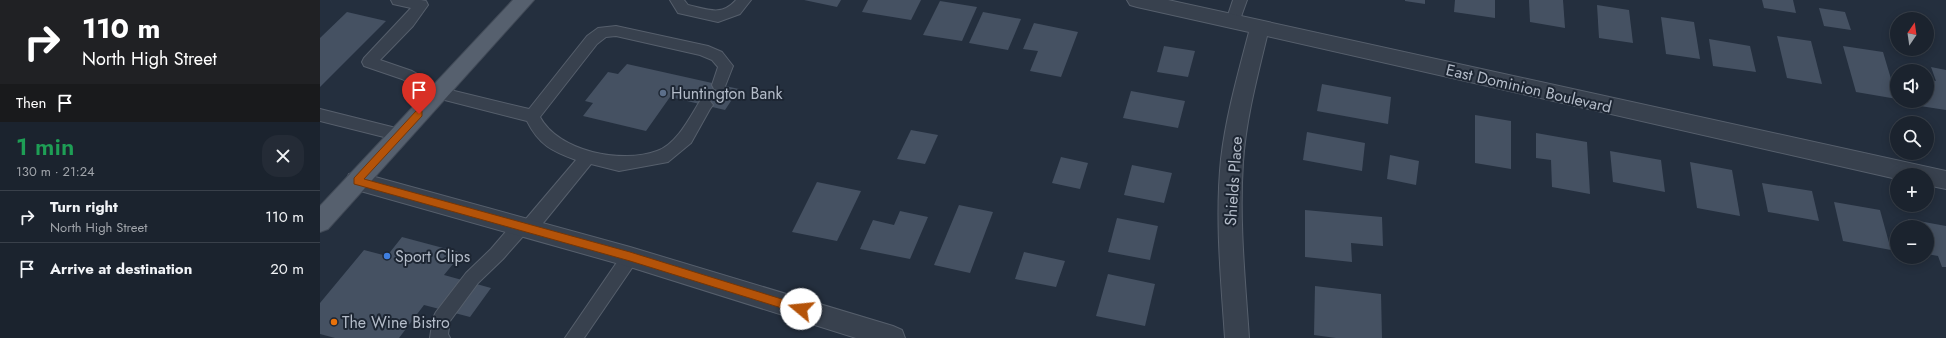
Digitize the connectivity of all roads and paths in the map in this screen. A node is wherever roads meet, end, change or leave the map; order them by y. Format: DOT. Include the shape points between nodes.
graph roads {
  1 [pos="398,0"];
  2 [pos="524,0"];
  3 [pos="677,0"];
  4 [pos="744,0"];
  5 [pos="1137,0"];
  6 [pos="1240,0"];
  7 [pos="1234,21"];
  8 [pos="1260,27"];
  9 [pos="719,85"];
  10 [pos="438,93"];
  11 [pos="705,105"];
  12 [pos="320,115"];
  13 [pos="532,116"];
  14 [pos="400,135"];
  15 [pos="588,157"];
  16 [pos="1890,168"];
  17 [pos="1934,177"];
  18 [pos="1946,180"];
  19 [pos="357,181"];
  20 [pos="320,222"];
  21 [pos="525,227"];
  22 [pos="630,256"];
  23 [pos="441,338"];
  24 [pos="574,338"];
  25 [pos="893,338"];
  26 [pos="1237,338"];
  1 -- 10 [label="lane" via="421,6 369,62 407,75"];
  2 -- 10 [label="main road"];
  3 -- 4 [label="lane" via="683,9 718,17 736,10"];
  5 -- 7 [label="street, East Dominion Boulevard"];
  6 -- 7 [label="lane"];
  7 -- 8 [label="street, East Dominion Boulevard"];
  8 -- 16 [label="street, East Dominion Boulevard"];
  8 -- 26 [label="street, Shields Place" via="1240,107 1232,162 1230,234"];
  9 -- 13 [label="lane" via="726,66 717,56 703,50 616,31 603,32 592,40"];
  10 -- 13 [label="lane"];
  10 -- 14 [label="main road"];
  11 -- 15 [label="lane" via="685,139 662,157 619,164"];
  12 -- 14 [label="lane"];
  13 -- 15 [label="lane" via="538,130 556,146"];
  14 -- 19 [label="main road"];
  15 -- 21 [label="lane"];
  17 -- 18 [label="street"];
  19 -- 20 [label="main road"];
  19 -- 21 [label="street"];
  21 -- 22 [label="street"];
  21 -- 23 [label="lane" via="472,278 442,318 439,337"];
  22 -- 24 [label="lane"];
  22 -- 25 [label="street"];
}
